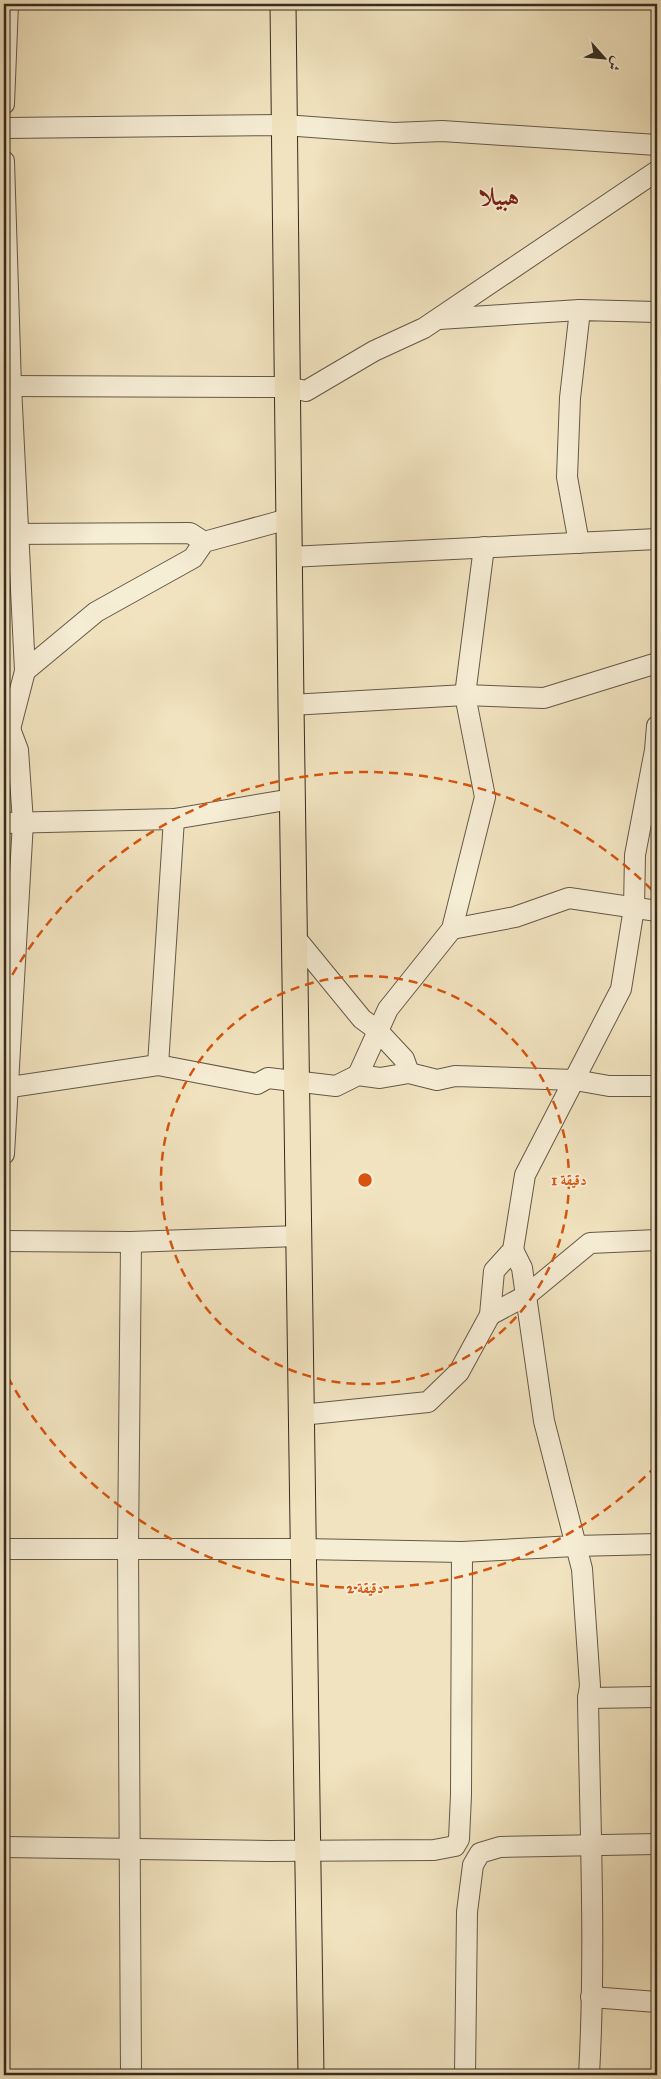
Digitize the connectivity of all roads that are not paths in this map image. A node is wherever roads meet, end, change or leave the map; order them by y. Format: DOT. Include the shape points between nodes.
graph roads {
  1 [pos="8,4"];
  2 [pos="283,4"];
  3 [pos="4,104"];
  4 [pos="284,125"];
  5 [pos="4,128"];
  6 [pos="657,145"];
  7 [pos="4,161"];
  8 [pos="657,171"];
  9 [pos="580,310"];
  10 [pos="657,312"];
  11 [pos="437,319"];
  12 [pos="7,386"];
  13 [pos="287,387"];
  14 [pos="288,520"];
  15 [pos="10,534"];
  16 [pos="657,539"];
  17 [pos="204,542"];
  18 [pos="580,543"];
  19 [pos="484,547"];
  20 [pos="289,557"];
  21 [pos="657,663"];
  22 [pos="25,671"];
  23 [pos="465,695"];
  24 [pos="291,705"];
  25 [pos="657,726"];
  26 [pos="7,733"];
  27 [pos="292,799"];
  28 [pos="174,819"];
  29 [pos="13,823"];
  30 [pos="634,908"];
  31 [pos="657,911"];
  32 [pos="452,929"];
  33 [pos="294,936"];
  34 [pos="378,1030"];
  35 [pos="158,1066"];
  36 [pos="409,1073"];
  37 [pos="358,1075"];
  38 [pos="575,1080"];
  39 [pos="297,1082"];
  40 [pos="657,1086"];
  41 [pos="6,1088"];
  42 [pos="4,1154"];
  43 [pos="299,1236"];
  44 [pos="657,1240"];
  45 [pos="4,1241"];
  46 [pos="131,1242"];
  47 [pos="513,1250"];
  48 [pos="527,1295"];
  49 [pos="490,1315"];
  50 [pos="302,1415"];
  51 [pos="657,1544"];
  52 [pos="575,1546"];
  53 [pos="128,1548"];
  54 [pos="4,1549"];
  55 [pos="303,1549"];
  56 [pos="462,1552"];
  57 [pos="657,1697"];
  58 [pos="588,1698"];
  59 [pos="657,1844"];
  60 [pos="591,1845"];
  61 [pos="4,1847"];
  62 [pos="131,1850"];
  63 [pos="308,1850"];
  64 [pos="591,1997"];
  65 [pos="657,2002"];
  66 [pos="131,2075"];
  67 [pos="312,2075"];
  68 [pos="465,2075"];
  69 [pos="589,2075"];
  1 -- 3 [label="street"];
  2 -- 4 [label="main road"];
  4 -- 5 [label="street"];
  4 -- 6 [label="street"];
  4 -- 13 [label="main road"];
  7 -- 12 [label="street"];
  8 -- 11 [label="street"];
  9 -- 10 [label="street"];
  9 -- 11 [label="street"];
  9 -- 18 [label="street" via="570,398 568,477"];
  11 -- 13 [label="street" via="306,391"];
  12 -- 13 [label="street"];
  12 -- 15 [label="street"];
  13 -- 14 [label="main road"];
  14 -- 17 [label="street"];
  14 -- 20 [label="main road"];
  15 -- 17 [label="street" via="190,533"];
  15 -- 22 [label="street"];
  16 -- 18 [label="street"];
  17 -- 22 [label="street" via="193,558 96,612"];
  18 -- 19 [label="street"];
  19 -- 20 [label="street"];
  19 -- 23 [label="street"];
  20 -- 24 [label="main road"];
  21 -- 23 [label="street" via="544,698"];
  22 -- 26 [label="street"];
  23 -- 24 [label="street"];
  23 -- 32 [label="street" via="485,797"];
  24 -- 27 [label="main road"];
  25 -- 30 [label="street" via="635,855"];
  26 -- 29 [label="street" via="18,750"];
  27 -- 28 [label="street"];
  27 -- 33 [label="main road"];
  28 -- 29 [label="street"];
  28 -- 35 [label="street"];
  29 -- 41 [label="street"];
  30 -- 31 [label="street"];
  30 -- 32 [label="street" via="569,898 515,917"];
  30 -- 38 [label="street" via="621,989"];
  32 -- 34 [label="street" via="388,1009"];
  33 -- 34 [label="street" via="362,1018"];
  33 -- 39 [label="main road"];
  34 -- 36 [label="street" via="404,1059"];
  34 -- 37 [label="street"];
  35 -- 39 [label="street" via="257,1084 268,1078"];
  35 -- 41 [label="street"];
  36 -- 37 [label="street" via="380,1078"];
  36 -- 38 [label="street" via="437,1080 455,1076"];
  37 -- 39 [label="street" via="336,1086"];
  38 -- 40 [label="street" via="608,1086"];
  38 -- 47 [label="street" via="525,1175"];
  39 -- 43 [label="main road"];
  41 -- 42 [label="street"];
  43 -- 46 [label="street"];
  43 -- 50 [label="main road"];
  44 -- 48 [label="street" via="590,1244"];
  45 -- 46 [label="street"];
  46 -- 53 [label="street"];
  47 -- 48 [label="street" via="522,1268"];
  47 -- 49 [label="street" via="494,1272"];
  48 -- 49 [label="street"];
  48 -- 52 [label="street" via="544,1421"];
  49 -- 50 [label="street" via="459,1372 428,1402"];
  50 -- 55 [label="main road"];
  51 -- 52 [label="street"];
  52 -- 56 [label="street"];
  52 -- 58 [label="street" via="582,1569 590,1686"];
  53 -- 54 [label="street"];
  53 -- 55 [label="street"];
  53 -- 62 [label="street"];
  55 -- 56 [label="street"];
  55 -- 63 [label="main road"];
  56 -- 63 [label="street" via="461,1795 456,1846 434,1850"];
  57 -- 58 [label="street"];
  58 -- 60 [label="street"];
  59 -- 60 [label="street"];
  60 -- 64 [label="street"];
  60 -- 68 [label="street" via="500,1847 480,1854 473,1865 467,1912"];
  61 -- 62 [label="street"];
  62 -- 63 [label="street"];
  62 -- 66 [label="street"];
  63 -- 67 [label="main road"];
  64 -- 65 [label="street"];
  64 -- 69 [label="street"];
}
